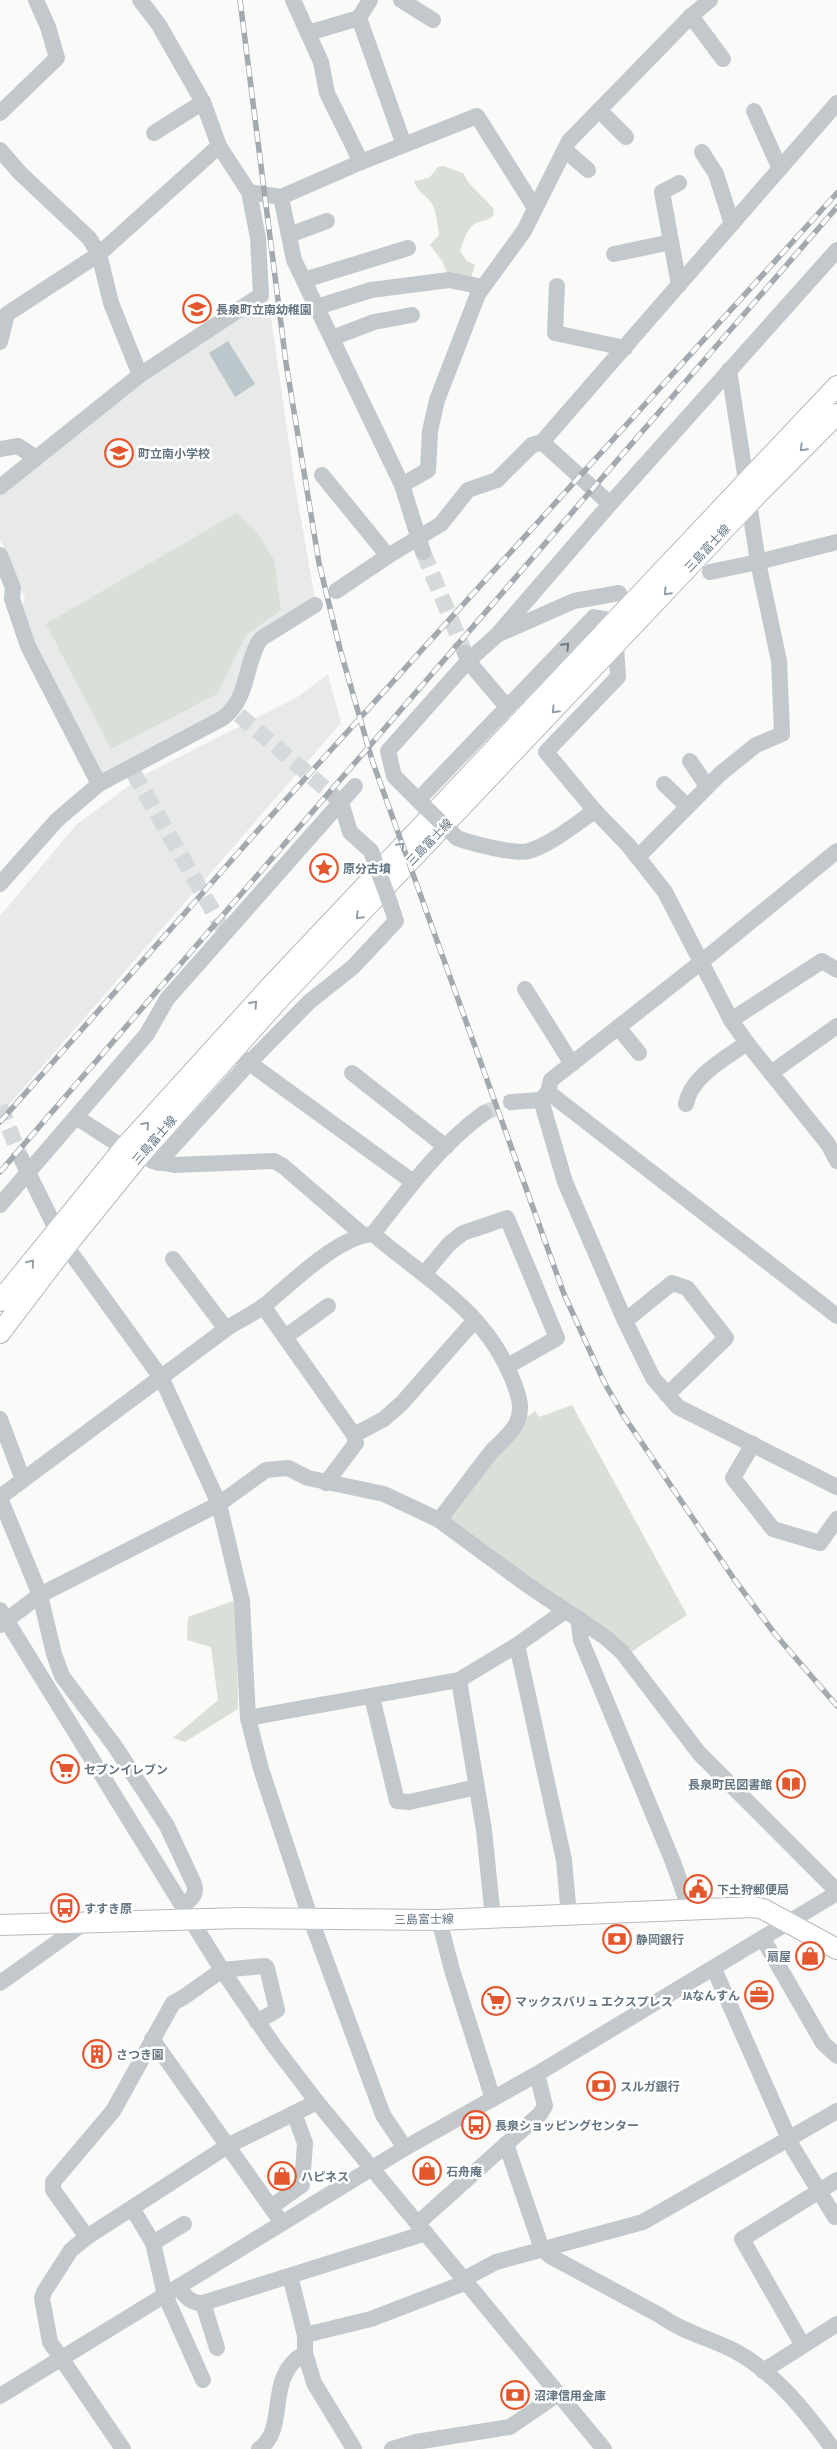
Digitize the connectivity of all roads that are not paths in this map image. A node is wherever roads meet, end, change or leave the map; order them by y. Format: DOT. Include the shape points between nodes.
graph roads {
  1 [pos="36,0"];
  2 [pos="293,0"];
  3 [pos="370,0"];
  4 [pos="401,0"];
  5 [pos="710,0"];
  6 [pos="142,1"];
  7 [pos="691,16"];
  8 [pos="359,18"];
  9 [pos="433,20"];
  10 [pos="308,33"];
  11 [pos="723,59"];
  12 [pos="203,102"];
  13 [pos="837,103"];
  14 [pos="599,110"];
  15 [pos="754,111"];
  16 [pos="0,113"];
  17 [pos="154,133"];
  18 [pos="626,137"];
  19 [pos="404,145"];
  20 [pos="219,146"];
  21 [pos="0,150"];
  22 [pos="565,150"];
  23 [pos="702,152"];
  24 [pos="361,162"];
  25 [pos="780,169"];
  26 [pos="588,170"];
  27 [pos="679,183"];
  28 [pos="249,192"];
  29 [pos="281,197"];
  30 [pos="535,208"];
  31 [pos="328,221"];
  32 [pos="732,224"];
  33 [pos="289,235"];
  34 [pos="671,242"];
  35 [pos="408,248"];
  36 [pos="837,250"];
  37 [pos="99,254"];
  38 [pos="614,254"];
  39 [pos="304,280"];
  40 [pos="679,285"];
  41 [pos="557,286"];
  42 [pos="483,288"];
  43 [pos="317,308"];
  44 [pos="4,314"];
  45 [pos="412,315"];
  46 [pos="332,338"];
  47 [pos="0,342"];
  48 [pos="624,348"];
  49 [pos="729,370"];
  50 [pos="140,375"];
  51 [pos="837,386"];
  52 [pos="837,414"];
  53 [pos="542,442"];
  54 [pos="0,449"];
  55 [pos="36,458"];
  56 [pos="322,475"];
  57 [pos="746,481"];
  58 [pos="402,485"];
  59 [pos="0,487"];
  60 [pos="610,504"];
  61 [pos="749,504"];
  62 [pos="837,542"];
  63 [pos="421,545"];
  64 [pos="0,556"];
  65 [pos="388,556"];
  66 [pos="758,562"];
  67 [pos="710,572"];
  68 [pos="336,591"];
  69 [pos="619,593"];
  70 [pos="6,597"];
  71 [pos="314,605"];
  72 [pos="615,621"];
  73 [pos="497,634"];
  74 [pos="616,646"];
  75 [pos="467,657"];
  76 [pos="508,706"];
  77 [pos="690,761"];
  78 [pos="99,784"];
  79 [pos="664,784"];
  80 [pos="355,786"];
  81 [pos="707,786"];
  82 [pos="338,799"];
  83 [pos="420,802"];
  84 [pos="687,806"];
  85 [pos="596,811"];
  86 [pos="837,851"];
  87 [pos="638,857"];
  88 [pos="0,884"];
  89 [pos="700,963"];
  90 [pos="837,970"];
  91 [pos="525,989"];
  92 [pos="731,1020"];
  93 [pos="837,1026"];
  94 [pos="618,1027"];
  95 [pos="747,1043"];
  96 [pos="639,1053"];
  97 [pos="241,1057"];
  98 [pos="572,1064"];
  99 [pos="771,1072"];
  100 [pos="352,1073"];
  101 [pos="544,1096"];
  102 [pos="510,1102"];
  103 [pos="686,1104"];
  104 [pos="484,1112"];
  105 [pos="76,1117"];
  106 [pos="446,1147"];
  107 [pos="132,1152"];
  108 [pos="837,1161"];
  109 [pos="158,1163"];
  110 [pos="24,1165"];
  111 [pos="413,1182"];
  112 [pos="0,1205"];
  113 [pos="367,1234"];
  114 [pos="61,1238"];
  115 [pos="173,1259"];
  116 [pos="424,1274"];
  117 [pos="0,1301"];
  118 [pos="263,1306"];
  119 [pos="328,1306"];
  120 [pos="837,1316"];
  121 [pos="475,1320"];
  122 [pos="625,1321"];
  123 [pos="226,1329"];
  124 [pos="0,1333"];
  125 [pos="285,1337"];
  126 [pos="508,1366"];
  127 [pos="162,1379"];
  128 [pos="667,1395"];
  129 [pos="0,1419"];
  130 [pos="354,1435"];
  131 [pos="753,1444"];
  132 [pos="23,1480"];
  133 [pos="326,1483"];
  134 [pos="837,1487"];
  135 [pos="0,1498"];
  136 [pos="220,1504"];
  137 [pos="837,1519"];
  138 [pos="439,1520"];
  139 [pos="40,1595"];
  140 [pos="571,1615"];
  141 [pos="2,1618"];
  142 [pos="517,1645"];
  143 [pos="459,1680"];
  144 [pos="372,1697"];
  145 [pos="248,1718"];
  146 [pos="477,1787"];
  147 [pos="836,1895"];
  148 [pos="690,1910"];
  149 [pos="188,1913"];
  150 [pos="570,1916"];
  151 [pos="493,1918"];
  152 [pos="311,1920"];
  153 [pos="439,1920"];
  154 [pos="87,1921"];
  155 [pos="789,1922"];
  156 [pos="0,1925"];
  157 [pos="763,1939"];
  158 [pos="837,1949"];
  159 [pos="714,1969"];
  160 [pos="222,1970"];
  161 [pos="0,1983"];
  162 [pos="257,2022"];
  163 [pos="152,2039"];
  164 [pos="837,2056"];
  165 [pos="537,2074"];
  166 [pos="493,2099"];
  167 [pos="317,2102"];
  168 [pos="837,2111"];
  169 [pos="294,2113"];
  170 [pos="789,2140"];
  171 [pos="506,2144"];
  172 [pos="229,2145"];
  173 [pos="405,2148"];
  174 [pos="373,2169"];
  175 [pos="837,2180"];
  176 [pos="819,2190"];
  177 [pos="271,2207"];
  178 [pos="132,2208"];
  179 [pos="835,2217"];
  180 [pos="282,2223"];
  181 [pos="184,2224"];
  182 [pos="422,2228"];
  183 [pos="87,2237"];
  184 [pos="153,2243"];
  185 [pos="542,2249"];
  186 [pos="290,2276"];
  187 [pos="466,2281"];
  188 [pos="172,2291"];
  189 [pos="203,2303"];
  190 [pos="837,2324"];
  191 [pos="305,2335"];
  192 [pos="802,2344"];
  193 [pos="217,2348"];
  194 [pos="305,2353"];
  195 [pos="62,2359"];
  196 [pos="763,2371"];
  197 [pos="203,2380"];
  198 [pos="558,2394"];
  199 [pos="0,2396"];
  200 [pos="122,2449"];
  201 [pos="260,2449"];
  202 [pos="354,2449"];
  203 [pos="392,2449"];
  204 [pos="604,2449"];
  205 [pos="833,2449"];
  1 -- 16 [label="street" via="57,58"];
  2 -- 10 [label="street"];
  3 -- 8 [label="street"];
  4 -- 9 [label="street"];
  5 -- 7 [label="street"];
  6 -- 12 [label="street"];
  7 -- 11 [label="street"];
  7 -- 14 [label="street"];
  8 -- 10 [label="street"];
  8 -- 19 [label="street"];
  10 -- 24 [label="street" via="320,62 327,93"];
  12 -- 17 [label="street"];
  12 -- 20 [label="street"];
  13 -- 25 [label="street"];
  14 -- 18 [label="street"];
  14 -- 22 [label="street" via="569,141"];
  15 -- 25 [label="street"];
  19 -- 24 [label="street"];
  19 -- 30 [label="street" via="477,116"];
  20 -- 28 [label="street"];
  20 -- 37 [label="street"];
  21 -- 37 [label="street" via="89,238"];
  22 -- 26 [label="street"];
  22 -- 30 [label="street"];
  23 -- 32 [label="street" via="716,174"];
  24 -- 29 [label="street"];
  25 -- 32 [label="street"];
  27 -- 34 [label="street" via="662,192"];
  28 -- 29 [label="street"];
  28 -- 50 [label="street" via="258,238 261,295"];
  29 -- 33 [label="street"];
  30 -- 42 [label="street" via="524,232"];
  31 -- 33 [label="street"];
  32 -- 40 [label="street"];
  33 -- 39 [label="street" via="294,260"];
  34 -- 38 [label="street"];
  34 -- 40 [label="street"];
  35 -- 39 [label="street"];
  36 -- 49 [label="street"];
  37 -- 44 [label="street"];
  37 -- 50 [label="street" via="111,303"];
  39 -- 43 [label="street"];
  40 -- 48 [label="street"];
  41 -- 48 [label="street" via="555,333"];
  42 -- 43 [label="street" via="449,280 371,290"];
  42 -- 58 [label="street" via="438,400 430,431 428,470"];
  43 -- 46 [label="street"];
  44 -- 47 [label="street"];
  45 -- 46 [label="street" via="374,322"];
  46 -- 58 [label="street"];
  48 -- 53 [label="street"];
  49 -- 57 [label="street"];
  49 -- 60 [label="street"];
  50 -- 55 [label="street"];
  51 -- 57 [label="main road, 三島富士線"];
  52 -- 61 [label="main road, 三島富士線, one-way"];
  53 -- 60 [label="street"];
  53 -- 63 [label="street" via="532,445 497,480 468,490"];
  54 -- 55 [label="street" via="18,446"];
  55 -- 59 [label="street"];
  56 -- 65 [label="street"];
  57 -- 72 [label="main road, 三島富士線"];
  58 -- 63 [label="street"];
  60 -- 73 [label="street"];
  61 -- 66 [label="street"];
  61 -- 74 [label="main road, 三島富士線, one-way"];
  62 -- 66 [label="street"];
  63 -- 65 [label="street"];
  64 -- 70 [label="street" via="13,588"];
  65 -- 68 [label="street"];
  66 -- 67 [label="street"];
  66 -- 81 [label="street" via="779,661 782,734 756,746"];
  69 -- 73 [label="street" via="574,601"];
  70 -- 78 [label="street"];
  71 -- 78 [label="street" via="258,643 236,713"];
  76 -- 72 [label="street, one-way" via="594,617"];
  107 -- 72 [label="main road, 三島富士線, one-way" via="384,864"];
  73 -- 75 [label="street"];
  74 -- 85 [label="street" via="618,677 546,752"];
  74 -- 97 [label="main road, 三島富士線, one-way" via="287,991"];
  75 -- 76 [label="street"];
  75 -- 83 [label="street" via="388,751 394,776"];
  76 -- 83 [label="street"];
  77 -- 81 [label="street"];
  78 -- 88 [label="street" via="57,820"];
  79 -- 84 [label="street"];
  80 -- 82 [label="street"];
  81 -- 84 [label="street"];
  82 -- 97 [label="street, bridge" via="350,832 371,852 396,920 353,967"];
  82 -- 105 [label="street" via="167,999 147,1034"];
  83 -- 85 [label="street, bridge" via="456,838 473,845 527,852"];
  84 -- 87 [label="street"];
  85 -- 87 [label="street"];
  86 -- 89 [label="street"];
  87 -- 89 [label="street" via="665,892"];
  89 -- 92 [label="street"];
  89 -- 94 [label="street"];
  90 -- 92 [label="street" via="822,961"];
  91 -- 98 [label="street"];
  92 -- 95 [label="street"];
  93 -- 99 [label="street"];
  94 -- 96 [label="street"];
  94 -- 98 [label="street"];
  95 -- 99 [label="street"];
  95 -- 103 [label="street" via="694,1085"];
  97 -- 107 [label="main road, 三島富士線"];
  97 -- 109 [label="street"];
  97 -- 111 [label="street"];
  98 -- 101 [label="street" via="551,1080"];
  99 -- 108 [label="street" via="828,1144"];
  100 -- 106 [label="street"];
  101 -- 102 [label="street"];
  101 -- 120 [label="street"];
  101 -- 122 [label="street" via="565,1182"];
  104 -- 106 [label="street"];
  105 -- 107 [label="street"];
  105 -- 110 [label="street"];
  106 -- 111 [label="street"];
  107 -- 109 [label="street"];
  107 -- 114 [label="main road, 三島富士線"];
  109 -- 113 [label="street" via="274,1161"];
  110 -- 112 [label="street"];
  110 -- 114 [label="street"];
  111 -- 113 [label="street"];
  113 -- 116 [label="street"];
  113 -- 118 [label="street" via="314,1262"];
  117 -- 114 [label="main road, 三島富士線, one-way"];
  114 -- 124 [label="main road, 三島富士線"];
  114 -- 127 [label="street"];
  115 -- 123 [label="street"];
  116 -- 121 [label="street" via="452,1295"];
  116 -- 126 [label="street" via="449,1244 463,1233 507,1218 557,1338"];
  118 -- 123 [label="street"];
  118 -- 125 [label="street"];
  119 -- 125 [label="street"];
  121 -- 126 [label="street"];
  121 -- 130 [label="street" via="402,1403 384,1419"];
  122 -- 128 [label="street" via="653,1378"];
  122 -- 128 [label="street" via="672,1283 687,1288 726,1338"];
  123 -- 127 [label="street"];
  125 -- 130 [label="street"];
  126 -- 138 [label="street" via="521,1403 517,1424 482,1463"];
  127 -- 132 [label="street"];
  127 -- 136 [label="street"];
  128 -- 131 [label="street" via="678,1407"];
  129 -- 132 [label="street"];
  130 -- 133 [label="street" via="356,1443"];
  131 -- 134 [label="street"];
  131 -- 137 [label="street" via="733,1478 773,1528 820,1543"];
  132 -- 135 [label="street"];
  133 -- 136 [label="street" via="288,1468 266,1470"];
  133 -- 138 [label="street" via="384,1494"];
  135 -- 139 [label="street"];
  136 -- 139 [label="street"];
  136 -- 145 [label="street" via="242,1600"];
  138 -- 140 [label="street"];
  139 -- 141 [label="street"];
  139 -- 149 [label="street" via="62,1676 114,1745 167,1826 194,1884 196,1890"];
  140 -- 142 [label="street"];
  140 -- 147 [label="street" via="622,1652 699,1752"];
  140 -- 148 [label="street"];
  141 -- 149 [label="street"];
  142 -- 143 [label="street"];
  142 -- 150 [label="street" via="564,1860"];
  143 -- 144 [label="street"];
  143 -- 146 [label="street"];
  144 -- 145 [label="street"];
  144 -- 146 [label="street" via="397,1801 409,1802"];
  145 -- 152 [label="street"];
  146 -- 151 [label="street"];
  147 -- 155 [label="street"];
  148 -- 150 [label="main road, 三島富士線"];
  148 -- 155 [label="main road, 三島富士線" via="753,1907"];
  149 -- 152 [label="main road, 三島富士線"];
  149 -- 154 [label="main road, 三島富士線"];
  149 -- 160 [label="street"];
  150 -- 151 [label="main road, 三島富士線"];
  151 -- 153 [label="main road, 三島富士線"];
  152 -- 153 [label="main road, 三島富士線"];
  152 -- 173 [label="street" via="383,2115"];
  153 -- 166 [label="street"];
  154 -- 156 [label="main road, 三島富士線"];
  154 -- 161 [label="street"];
  155 -- 157 [label="street"];
  155 -- 158 [label="main road, 三島富士線"];
  157 -- 159 [label="street"];
  157 -- 164 [label="street" via="822,2043"];
  159 -- 165 [label="street"];
  159 -- 170 [label="street"];
  160 -- 162 [label="street"];
  160 -- 162 [label="street" via="267,1968 277,2010"];
  160 -- 163 [label="street" via="173,2003"];
  162 -- 167 [label="street"];
  163 -- 172 [label="street"];
  163 -- 183 [label="street" via="113,2110 53,2182 53,2190"];
  165 -- 166 [label="street"];
  165 -- 171 [label="street" via="544,2106 540,2114"];
  166 -- 173 [label="street"];
  167 -- 169 [label="street"];
  167 -- 174 [label="street"];
  168 -- 170 [label="street"];
  169 -- 172 [label="street"];
  169 -- 177 [label="street" via="305,2143 302,2185"];
  170 -- 176 [label="street"];
  170 -- 185 [label="street" via="643,2222"];
  171 -- 182 [label="street"];
  171 -- 185 [label="street"];
  172 -- 177 [label="street"];
  172 -- 178 [label="street"];
  173 -- 174 [label="street"];
  174 -- 180 [label="street"];
  174 -- 182 [label="street"];
  175 -- 176 [label="street"];
  176 -- 179 [label="street"];
  176 -- 192 [label="street" via="742,2239"];
  177 -- 180 [label="street"];
  178 -- 183 [label="street"];
  178 -- 184 [label="street"];
  180 -- 188 [label="street"];
  181 -- 184 [label="street"];
  182 -- 186 [label="street"];
  182 -- 187 [label="street"];
  183 -- 195 [label="street" via="71,2250 42,2298 50,2342"];
  184 -- 188 [label="street"];
  185 -- 187 [label="street" via="496,2262"];
  185 -- 196 [label="street" via="676,2327 735,2351"];
  186 -- 189 [label="street"];
  186 -- 191 [label="street"];
  187 -- 191 [label="street" via="371,2319"];
  187 -- 198 [label="street"];
  188 -- 189 [label="street"];
  188 -- 195 [label="street"];
  188 -- 197 [label="street"];
  189 -- 193 [label="street"];
  190 -- 192 [label="street"];
  191 -- 194 [label="street"];
  192 -- 196 [label="street"];
  194 -- 201 [label="street" via="294,2360 283,2374 272,2432 267,2444"];
  194 -- 202 [label="street" via="314,2383"];
  195 -- 199 [label="street"];
  195 -- 200 [label="street"];
  196 -- 205 [label="street" via="779,2384"];
  198 -- 203 [label="street" via="510,2427"];
  198 -- 204 [label="street"];
}
